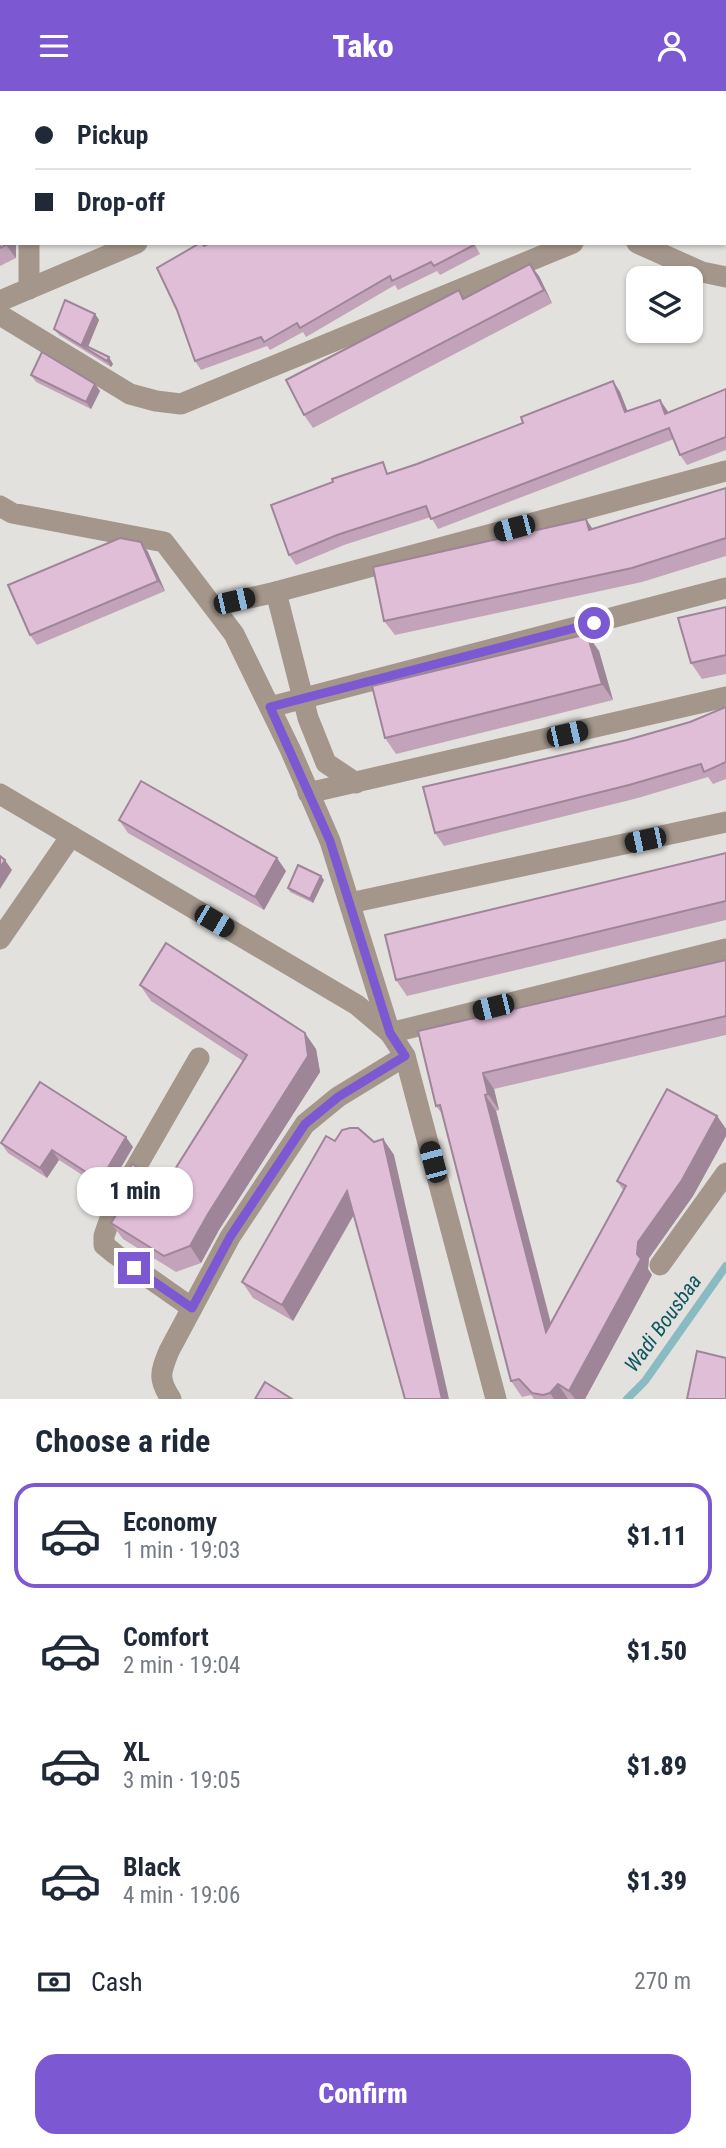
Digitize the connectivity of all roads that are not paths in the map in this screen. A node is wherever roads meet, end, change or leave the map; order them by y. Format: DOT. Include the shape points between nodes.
graph roads {
  1 [pos="29,245"];
  2 [pos="568,245"];
  3 [pos="641,245"];
  4 [pos="111,248"];
  5 [pos="726,277"];
  6 [pos="29,289"];
  7 [pos="0,301"];
  8 [pos="0,315"];
  9 [pos="726,471"];
  10 [pos="0,506"];
  11 [pos="726,588"];
  12 [pos="276,592"];
  13 [pos="213,606"];
  14 [pos="726,697"];
  15 [pos="302,700"];
  16 [pos="270,707"];
  17 [pos="356,783"];
  18 [pos="308,793"];
  19 [pos="0,794"];
  20 [pos="726,822"];
  21 [pos="71,836"];
  22 [pos="350,903"];
  23 [pos="0,939"];
  24 [pos="726,949"];
  25 [pos="390,1033"];
  26 [pos="405,1056"];
  27 [pos="199,1058"];
  28 [pos="726,1173"];
  29 [pos="660,1265"];
  30 [pos="192,1308"];
  31 [pos="171,1399"];
  32 [pos="496,1399"];
  1 -- 6 [label="street"];
  2 -- 8 [label="street" via="181,404 130,394"];
  3 -- 5 [label="street" via="702,272"];
  4 -- 6 [label="street"];
  6 -- 7 [label="street"];
  9 -- 12 [label="street"];
  10 -- 13 [label="street" via="12,513 164,541"];
  11 -- 15 [label="street"];
  12 -- 13 [label="street"];
  12 -- 15 [label="street"];
  13 -- 16 [label="street" via="234,634"];
  14 -- 17 [label="street"];
  15 -- 16 [label="street"];
  15 -- 17 [label="street" via="327,763"];
  16 -- 18 [label="street"];
  17 -- 18 [label="street"];
  18 -- 22 [label="street"];
  19 -- 21 [label="street"];
  20 -- 22 [label="street"];
  21 -- 23 [label="street"];
  21 -- 25 [label="street" via="356,1005"];
  22 -- 25 [label="street"];
  24 -- 25 [label="street"];
  25 -- 26 [label="street"];
  26 -- 30 [label="street" via="338,1097 305,1124 230,1237"];
  26 -- 32 [label="street"];
  27 -- 30 [label="street" via="114,1204 104,1236 104,1245 114,1254"];
  28 -- 29 [label="street"];
  30 -- 31 [label="street" via="161,1370"];
}
